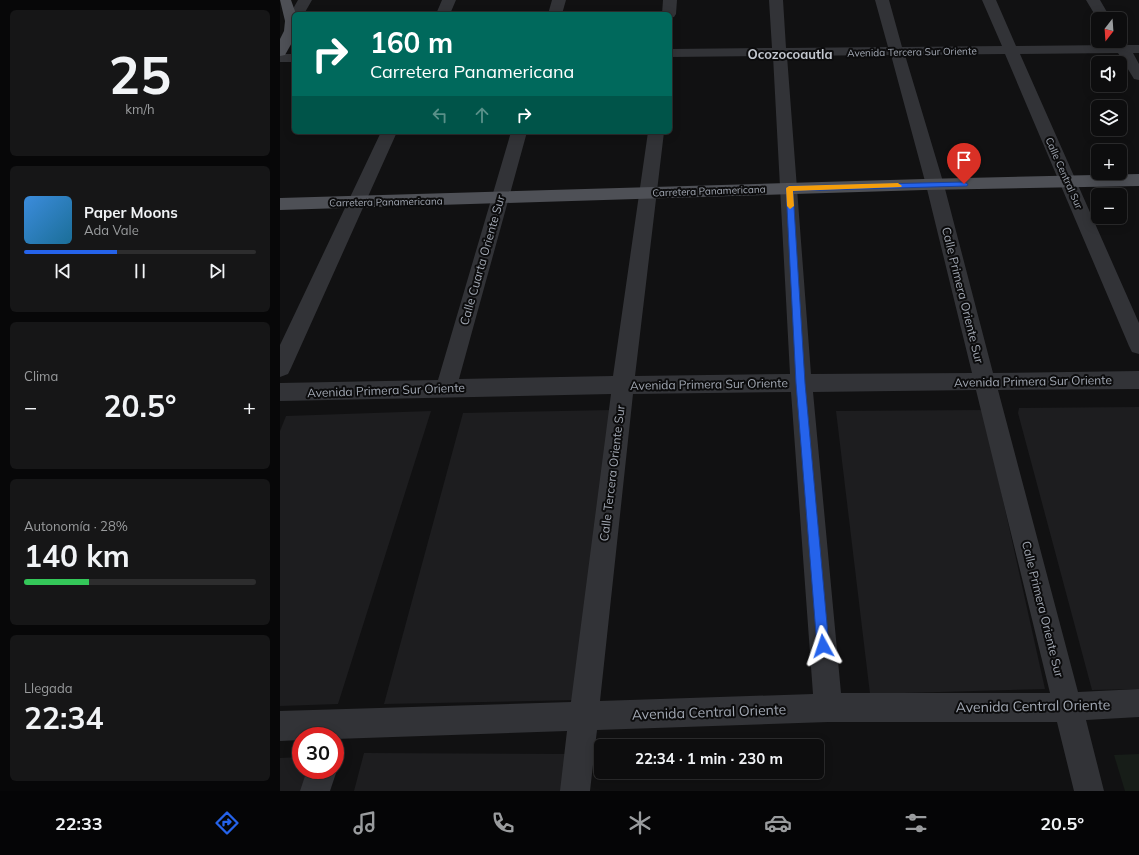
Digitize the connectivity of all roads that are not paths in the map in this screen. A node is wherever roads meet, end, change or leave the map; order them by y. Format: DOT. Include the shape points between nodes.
graph roads {
  1 [pos="284,0"];
  2 [pos="305,0"];
  3 [pos="449,0"];
  4 [pos="559,0"];
  5 [pos="670,0"];
  6 [pos="776,0"];
  7 [pos="882,0"];
  8 [pos="989,0"];
  9 [pos="1093,0"];
  10 [pos="298,12"];
  11 [pos="444,12"];
  12 [pos="556,12"];
  13 [pos="669,12"];
  14 [pos="1100,12"];
  15 [pos="292,13"];
  16 [pos="292,27"];
  17 [pos="1091,46"];
  18 [pos="1127,46"];
  19 [pos="1122,48"];
  20 [pos="1139,49"];
  21 [pos="1010,50"];
  22 [pos="280,52"];
  23 [pos="896,52"];
  24 [pos="672,53"];
  25 [pos="779,53"];
  26 [pos="280,58"];
  27 [pos="292,58"];
  28 [pos="1139,76"];
  29 [pos="388,134"];
  30 [pos="518,134"];
  31 [pos="656,134"];
  32 [pos="1139,180"];
  33 [pos="1067,181"];
  34 [pos="935,185"];
  35 [pos="789,188"];
  36 [pos="649,193"];
  37 [pos="499,199"];
  38 [pos="356,203"];
  39 [pos="280,204"];
  40 [pos="1139,346"];
  41 [pos="280,368"];
  42 [pos="1139,380"];
  43 [pos="986,382"];
  44 [pos="801,383"];
  45 [pos="623,385"];
  46 [pos="446,388"];
  47 [pos="280,392"];
  48 [pos="1139,703"];
  49 [pos="1068,707"];
  50 [pos="828,708"];
  51 [pos="584,716"];
  52 [pos="280,726"];
  53 [pos="294,727"];
  54 [pos="344,730"];
  55 [pos="319,779"];
  56 [pos="315,791"];
  57 [pos="575,791"];
  58 [pos="1089,791"];
  1 -- 15 [label="main road"];
  2 -- 10 [label="street"];
  3 -- 11 [label="street"];
  4 -- 12 [label="street"];
  5 -- 13 [label="street"];
  6 -- 25 [label="street"];
  7 -- 23 [label="street, Calle Primera Oriente Sur"];
  8 -- 21 [label="street, Calle Central Sur"];
  9 -- 14 [label="street"];
  16 -- 22 [label="main road"];
  17 -- 21 [label="street, Avenida Tercera Sur Oriente"];
  18 -- 20 [label="street, Avenida Tercera Sur Oriente"];
  19 -- 28 [label="street"];
  21 -- 23 [label="street, Avenida Tercera Sur Oriente"];
  21 -- 33 [label="street, Calle Central Sur"];
  23 -- 25 [label="street, Avenida Tercera Sur Oriente"];
  23 -- 34 [label="street, Calle Primera Oriente Sur"];
  24 -- 25 [label="street, Avenida Tercera Sur Oriente"];
  25 -- 35 [label="street"];
  26 -- 27 [label="street"];
  29 -- 38 [label="street"];
  30 -- 37 [label="street, Calle Cuarta Oriente Sur"];
  31 -- 36 [label="street, Calle Tercera Oriente Sur"];
  32 -- 33 [label="main road, Carretera Panamericana"];
  33 -- 34 [label="main road, Carretera Panamericana"];
  33 -- 40 [label="street, Calle Central Sur"];
  34 -- 35 [label="main road, Carretera Panamericana"];
  34 -- 43 [label="street, Calle Primera Oriente Sur"];
  35 -- 36 [label="main road, Carretera Panamericana"];
  35 -- 44 [label="street"];
  36 -- 37 [label="main road, Carretera Panamericana"];
  36 -- 45 [label="street, Calle Tercera Oriente Sur"];
  37 -- 38 [label="main road, Carretera Panamericana"];
  37 -- 46 [label="street, Calle Cuarta Oriente Sur"];
  38 -- 39 [label="main road, Carretera Panamericana"];
  38 -- 41 [label="street"];
  42 -- 43 [label="street, Avenida Primera Sur Oriente"];
  43 -- 44 [label="street, Avenida Primera Sur Oriente"];
  43 -- 49 [label="street, Calle Primera Oriente Sur"];
  44 -- 45 [label="street, Avenida Primera Sur Oriente"];
  44 -- 50 [label="street"];
  45 -- 46 [label="street, Avenida Primera Sur Oriente"];
  45 -- 51 [label="street, Calle Tercera Oriente Sur"];
  46 -- 47 [label="street, Avenida Primera Sur Oriente"];
  48 -- 49 [label="street, Avenida Central Oriente"];
  49 -- 50 [label="street, Avenida Central Oriente"];
  49 -- 58 [label="street, Calle Primera Oriente Sur"];
  50 -- 51 [label="street, Avenida Central Oriente"];
  51 -- 54 [label="street, Avenida Central Oriente"];
  51 -- 57 [label="street, Calle Tercera Oriente Sur"];
  52 -- 53 [label="street, Avenida Central Oriente"];
  55 -- 56 [label="street"];
}
